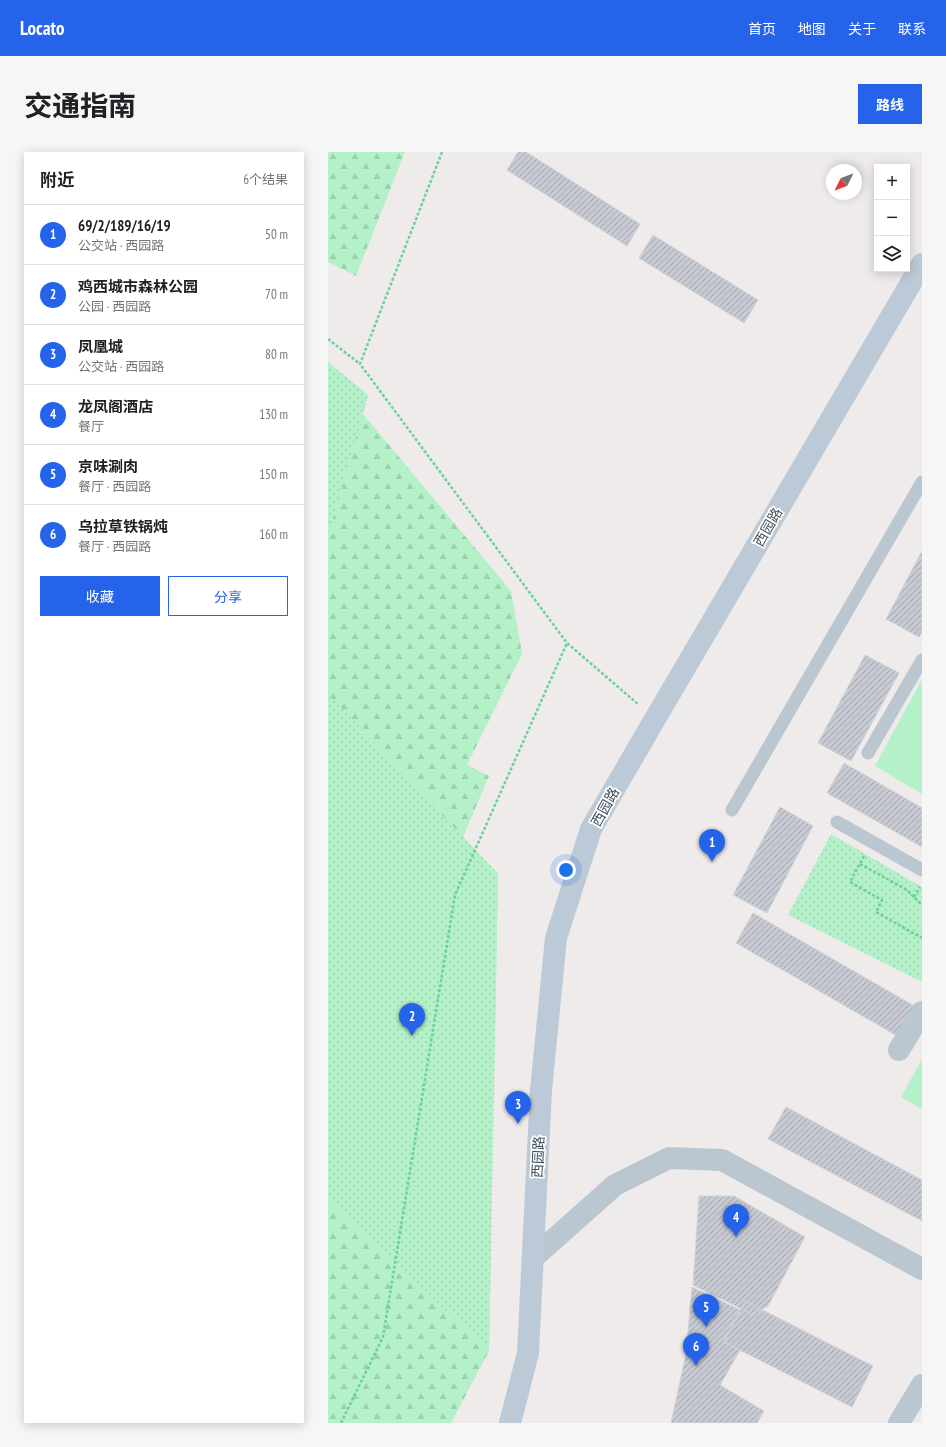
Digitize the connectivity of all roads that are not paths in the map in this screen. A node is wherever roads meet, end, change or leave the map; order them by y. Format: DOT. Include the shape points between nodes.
graph roads {
  1 [pos="922,264"];
  2 [pos="922,482"];
  3 [pos="922,660"];
  4 [pos="868,753"];
  5 [pos="732,810"];
  6 [pos="837,822"];
  7 [pos="922,870"];
  8 [pos="922,1012"];
  9 [pos="899,1050"];
  10 [pos="533,1258"];
  11 [pos="922,1269"];
  12 [pos="922,1385"];
  13 [pos="510,1423"];
  14 [pos="899,1423"];
  1 -- 10 [label="main road, 西园路" via="592,829 556,938 542,1090"];
  2 -- 5 [label="lane"];
  3 -- 4 [label="lane"];
  6 -- 7 [label="lane"];
  8 -- 9 [label="street"];
  10 -- 11 [label="street" via="615,1185 669,1158 722,1160"];
  10 -- 13 [label="main road, 西园路" via="528,1353"];
  12 -- 14 [label="street"];
}
